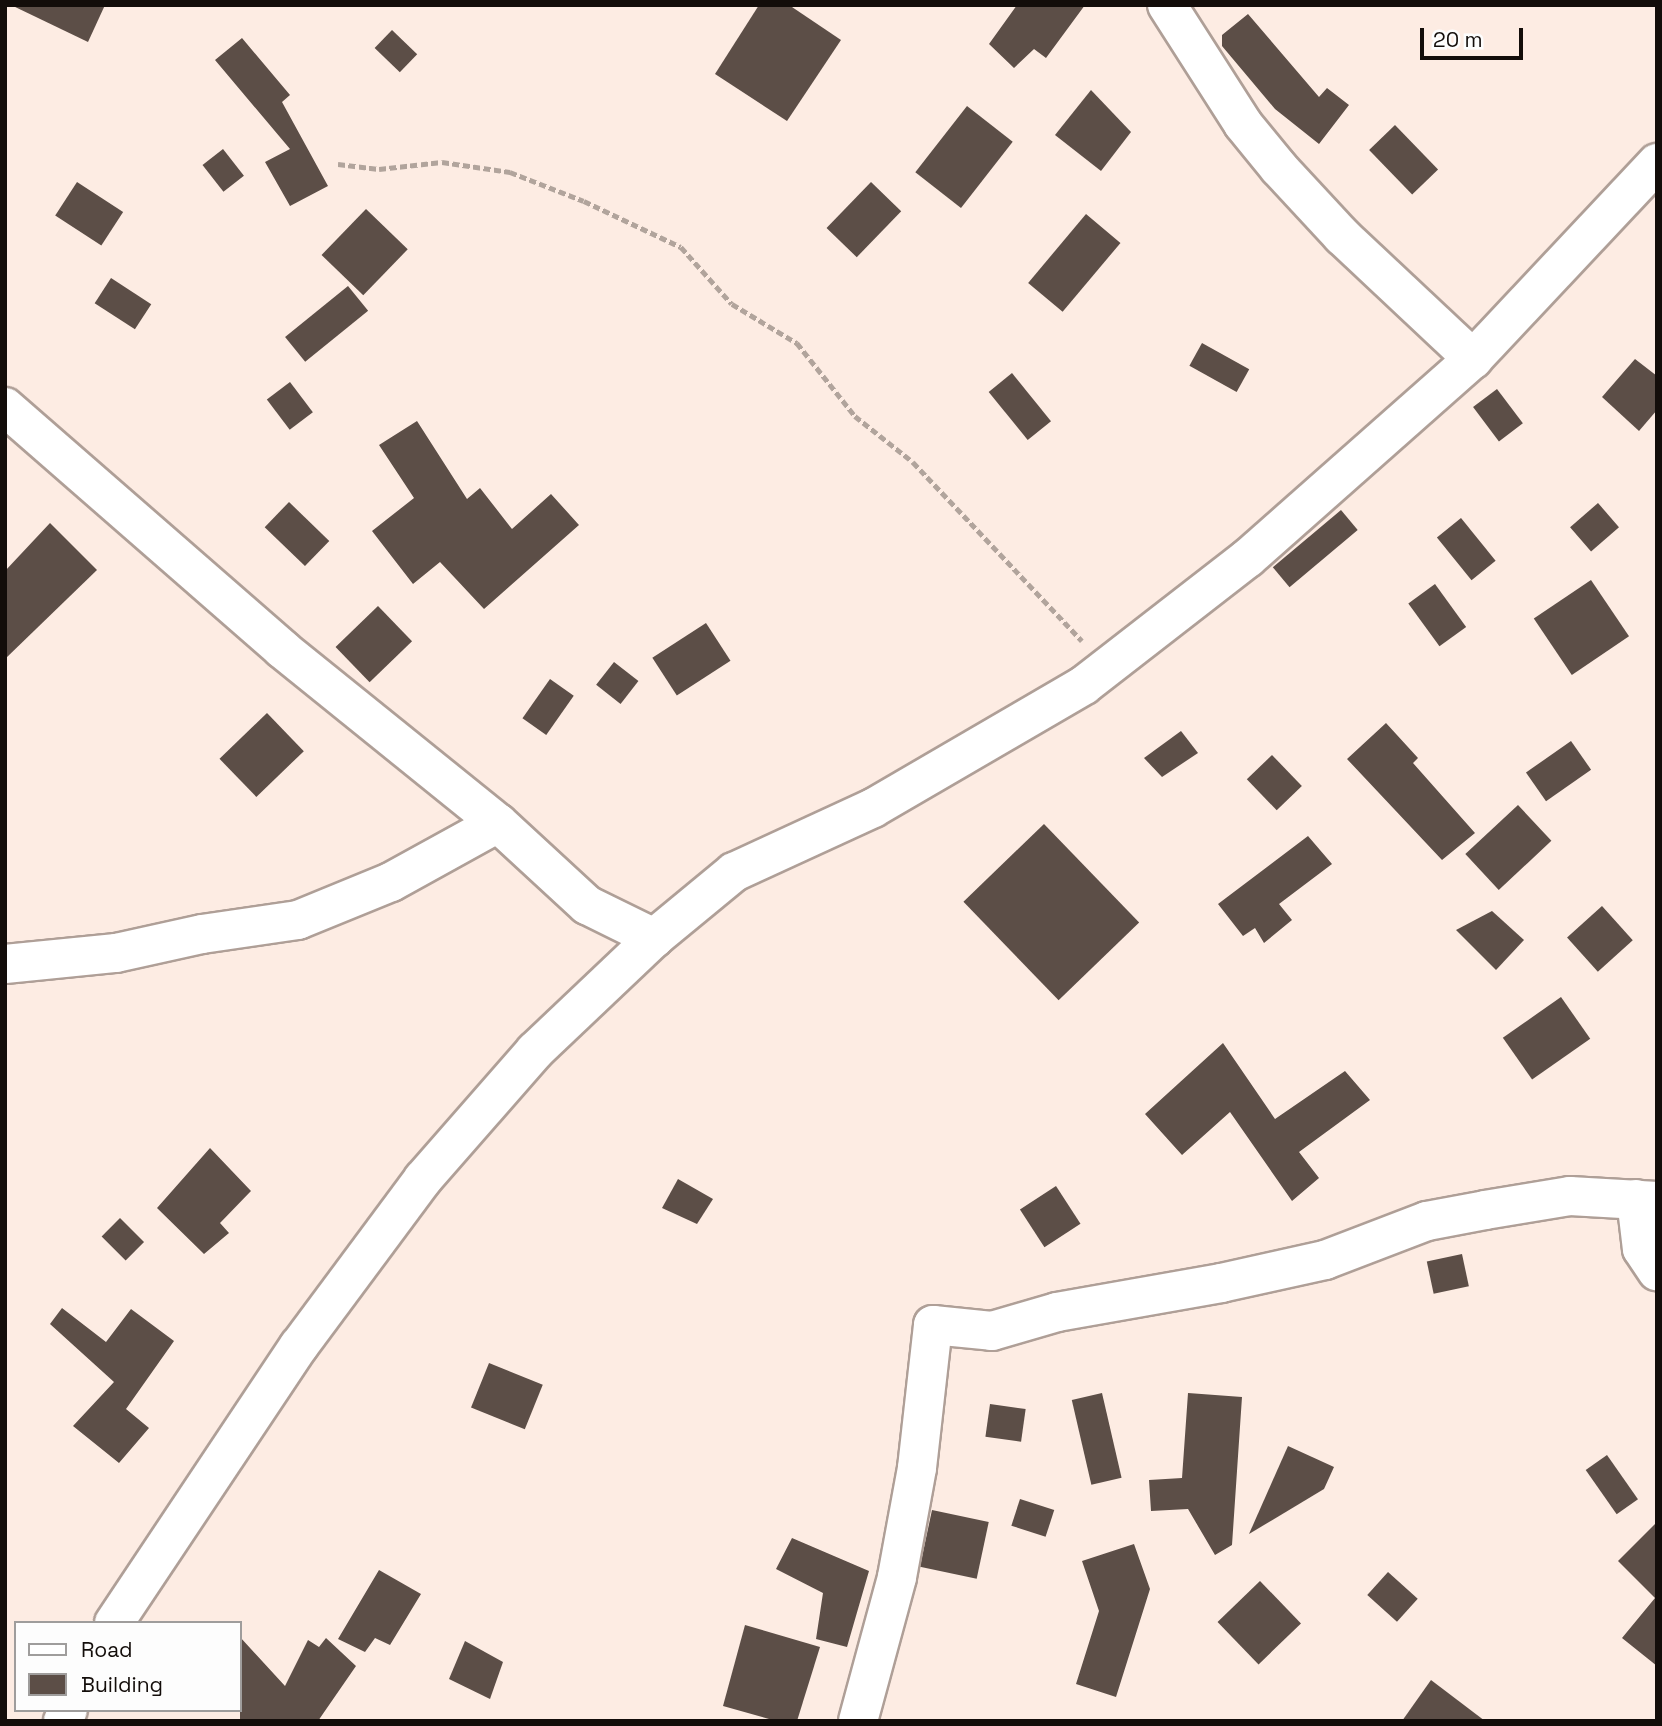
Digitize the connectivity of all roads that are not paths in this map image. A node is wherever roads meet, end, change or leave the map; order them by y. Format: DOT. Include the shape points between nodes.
graph roads {
  1 [pos="1167,5"];
  2 [pos="1657,163"];
  3 [pos="1473,359"];
  4 [pos="5,408"];
  5 [pos="498,823"];
  6 [pos="654,938"];
  7 [pos="5,964"];
  8 [pos="1646,1200"];
  9 [pos="1657,1271"];
  10 [pos="115,1621"];
  11 [pos="858,1721"];
  1 -- 3 [label="street" via="1243,124 1279,168 1342,236"];
  2 -- 3 [label="street"];
  3 -- 6 [label="street" via="1248,558 1102,670 873,808 734,872"];
  4 -- 5 [label="street" via="282,649"];
  5 -- 6 [label="street" via="587,905"];
  5 -- 7 [label="street" via="391,881 298,920 116,953"];
  6 -- 10 [label="street" via="535,1051 423,1180 299,1346"];
  8 -- 9 [label="street" via="1642,1250"];
  8 -- 11 [label="street" via="1570,1196 1485,1210 1427,1221 1325,1260 1057,1312 992,1331 933,1325 917,1468 897,1577"];
}
